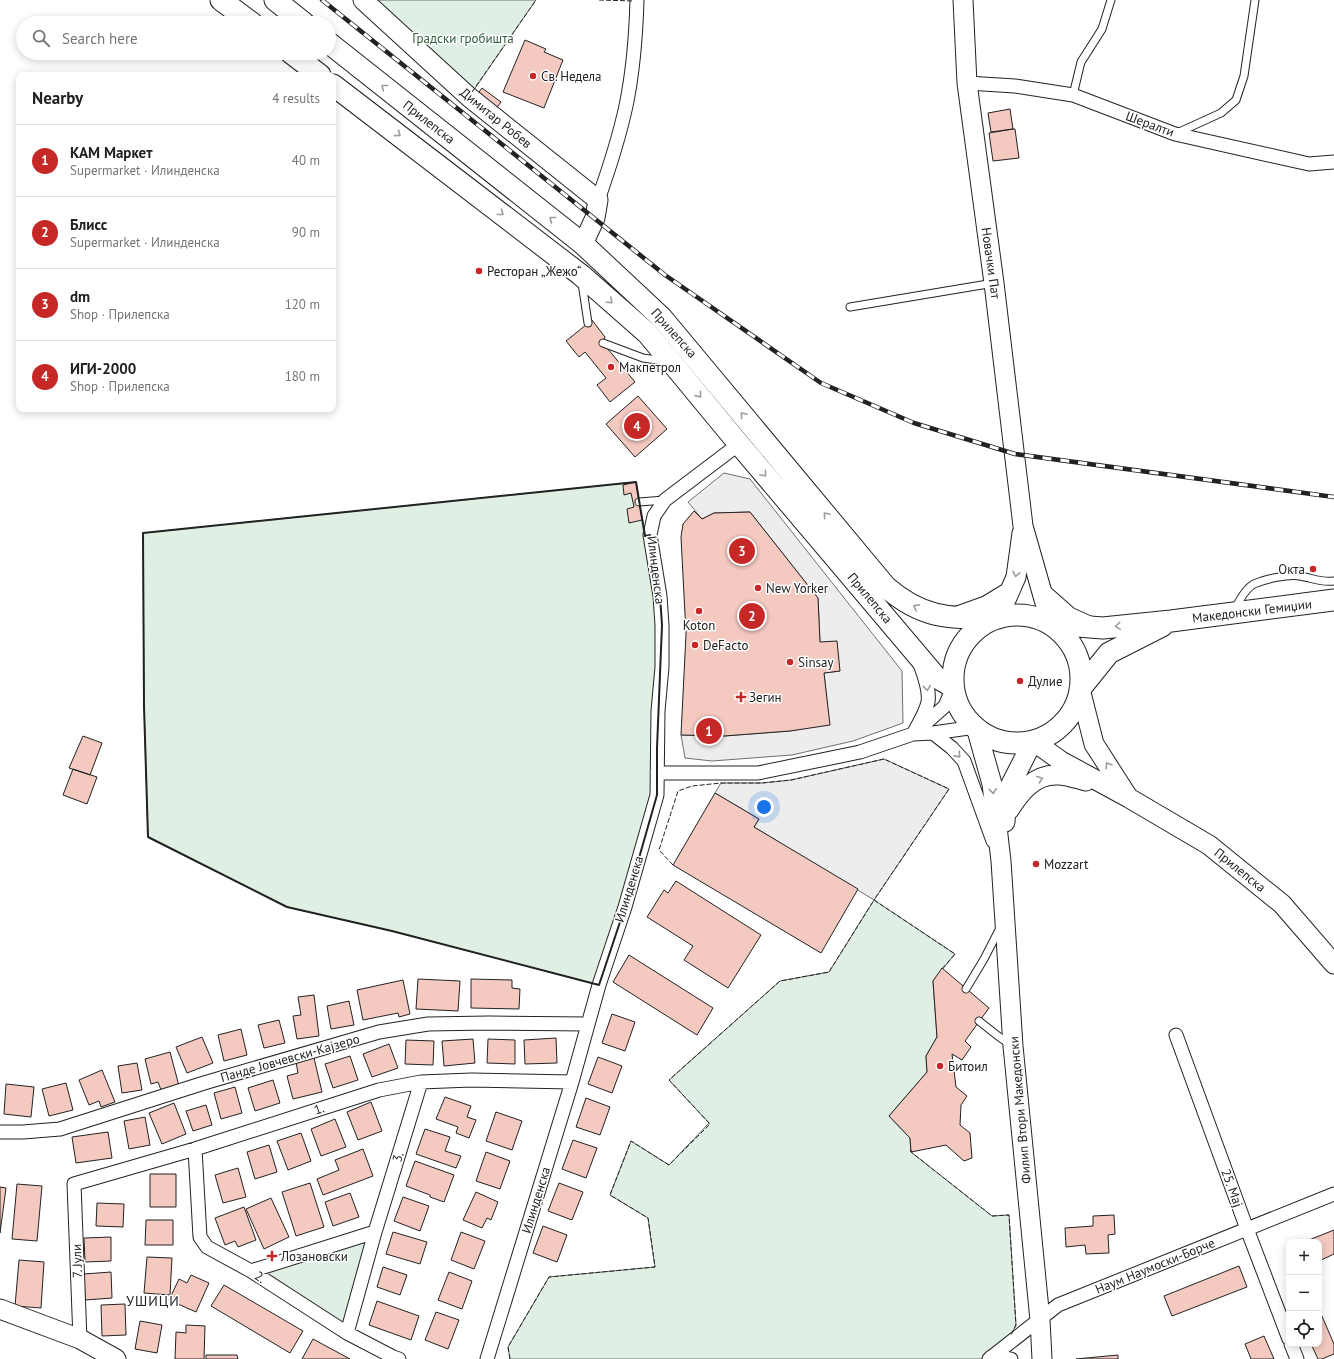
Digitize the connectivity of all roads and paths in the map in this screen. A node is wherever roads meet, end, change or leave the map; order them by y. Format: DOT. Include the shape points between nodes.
graph roads {
  1 [pos="221,0"];
  2 [pos="275,0"];
  3 [pos="363,0"];
  4 [pos="637,0"];
  5 [pos="963,0"];
  6 [pos="1111,0"];
  7 [pos="1255,0"];
  8 [pos="243,16"];
  9 [pos="295,16"];
  10 [pos="336,49"];
  11 [pos="300,60"];
  12 [pos="316,72"];
  13 [pos="967,83"];
  14 [pos="336,87"];
  15 [pos="1073,95"];
  16 [pos="1175,134"];
  17 [pos="1334,162"];
  18 [pos="598,200"];
  19 [pos="583,244"];
  20 [pos="581,275"];
  21 [pos="994,283"];
  22 [pos="850,307"];
  23 [pos="588,323"];
  24 [pos="603,343"];
  25 [pos="672,363"];
  26 [pos="739,444"];
  27 [pos="664,500"];
  28 [pos="639,502"];
  29 [pos="1023,526"];
  30 [pos="1334,581"];
  31 [pos="1009,592"];
  32 [pos="1043,594"];
  33 [pos="1334,600"];
  34 [pos="1232,613"];
  35 [pos="953,618"];
  36 [pos="998,618"];
  37 [pos="1171,621"];
  38 [pos="1051,624"];
  39 [pos="1090,626"];
  40 [pos="915,651"];
  41 [pos="953,687"];
  42 [pos="1080,689"];
  43 [pos="976,727"];
  44 [pos="933,733"];
  45 [pos="913,734"];
  46 [pos="1033,741"];
  47 [pos="657,773"];
  48 [pos="1106,786"];
  49 [pos="1129,798"];
  50 [pos="1005,817"];
  51 [pos="1001,861"];
  52 [pos="1004,919"];
  53 [pos="1334,964"];
  54 [pos="966,989"];
  55 [pos="979,1021"];
  56 [pos="587,1024"];
  57 [pos="1176,1036"];
  58 [pos="1013,1046"];
  59 [pos="421,1082"];
  60 [pos="572,1082"];
  61 [pos="0,1132"];
  62 [pos="195,1149"];
  63 [pos="74,1184"];
  64 [pos="1334,1194"];
  65 [pos="1247,1229"];
  66 [pos="375,1232"];
  67 [pos="251,1271"];
  68 [pos="0,1309"];
  69 [pos="1040,1320"];
  70 [pos="1286,1331"];
  71 [pos="347,1333"];
  72 [pos="80,1339"];
  73 [pos="1292,1347"];
  74 [pos="990,1358"];
  75 [pos="116,1359"];
  76 [pos="399,1359"];
  77 [pos="487,1359"];
  78 [pos="1011,1359"];
  79 [pos="1042,1359"];
  80 [pos="1297,1359"];
  1 -- 8 [label="main road"];
  2 -- 9 [label="main road"];
  3 -- 18 [label="main road, Димитар Робев" via="469,97"];
  4 -- 18 [label="street" via="633,65 626,106"];
  5 -- 13 [label="main road, Новачки Пат"];
  6 -- 15 [label="lane" via="1102,29 1081,62"];
  7 -- 16 [label="lane" via="1244,76 1236,100 1221,113"];
  19 -- 10 [label="main road, Прилепска, one-way"];
  11 -- 12 [label="main road"];
  13 -- 15 [label="street, Шералти" via="1015,86"];
  13 -- 21 [label="main road, Новачки Пат"];
  14 -- 20 [label="main road, Прилепска, one-way"];
  15 -- 16 [label="street, Шералти"];
  16 -- 17 [label="street, Шералти" via="1309,164"];
  18 -- 19 [label="main road" via="595,218"];
  35 -- 19 [label="main road, Прилепска, one-way" via="930,614 900,598 886,587 662,318"];
  20 -- 23 [label="lane"];
  20 -- 25 [label="main road, Прилепска, one-way" via="647,333"];
  21 -- 22 [label="lane"];
  21 -- 29 [label="main road, Новачки Пат"];
  24 -- 25 [label="lane" via="643,358"];
  25 -- 26 [label="main road, Прилепска, one-way"];
  26 -- 27 [label="street, Илинденска"];
  26 -- 40 [label="main road, Прилепска, one-way"];
  27 -- 28 [label="lane"];
  27 -- 47 [label="street, Илинденска" via="654,516 650,535 662,625"];
  29 -- 31 [label="main road, one-way" via="1016,577"];
  29 -- 32 [label="main road"];
  30 -- 34 [label="lane" via="1283,576 1253,585"];
  31 -- 35 [label="main road" via="986,606"];
  31 -- 36 [label="main road"];
  32 -- 38 [label="main road"];
  32 -- 39 [label="main road" via="1068,617"];
  33 -- 34 [label="main road, Македонски Гемиџии"];
  34 -- 37 [label="main road, Македонски Гемиџии"];
  35 -- 36 [label="main road, Прилепска"];
  36 -- 38 [label="main road" via="1016,614 1034,617"];
  36 -- 41 [label="main road" via="982,625 965,642 954,669"];
  37 -- 39 [label="main road, Македонски Гемиџии, one-way" via="1103,628"];
  37 -- 42 [label="main road" via="1109,653"];
  38 -- 39 [label="main road, Македонски Гемиџии"];
  38 -- 42 [label="main road" via="1065,637 1075,652 1080,670"];
  40 -- 41 [label="main road, Прилепска" via="936,677"];
  40 -- 45 [label="street, one-way" via="926,679 928,702"];
  41 -- 43 [label="main road" via="957,702 965,716"];
  41 -- 45 [label="street" via="945,706"];
  42 -- 46 [label="main road" via="1075,707 1064,722 1050,734"];
  49 -- 42 [label="main road, Прилепска, one-way" via="1094,744"];
  43 -- 44 [label="street"];
  43 -- 46 [label="main road" via="993,738 1013,743"];
  43 -- 51 [label="main road, one-way" via="992,784"];
  44 -- 45 [label="street"];
  44 -- 51 [label="street, one-way" via="964,761"];
  45 -- 47 [label="street" via="860,752 758,773"];
  46 -- 48 [label="main road, Прилепска" via="1061,761"];
  46 -- 50 [label="main road" via="1007,792"];
  47 -- 56 [label="street, Илинденска" via="657,795 625,907"];
  48 -- 49 [label="main road, Прилепска"];
  50 -- 48 [label="main road, one-way" via="1028,784 1041,778 1056,775"];
  49 -- 53 [label="main road, Прилепска" via="1209,845 1282,904"];
  50 -- 51 [label="main road"];
  51 -- 52 [label="main road, Филип Втори Македонски"];
  52 -- 54 [label="lane"];
  52 -- 58 [label="main road, Филип Втори Македонски"];
  55 -- 58 [label="lane"];
  56 -- 60 [label="street, Илинденска"];
  56 -- 61 [label="street, Панде Јовчевски-Кајзеро" via="428,1024 379,1032 204,1083 60,1129"];
  57 -- 65 [label="street, 25. Мај"];
  58 -- 69 [label="main road, Филип Втори Македонски"];
  59 -- 60 [label="street, 1."];
  59 -- 62 [label="street, 1." via="379,1090"];
  59 -- 66 [label="street, 3."];
  60 -- 77 [label="street, Илинденска"];
  62 -- 63 [label="street, 1."];
  62 -- 67 [label="street, 2." via="200,1237 207,1247"];
  63 -- 72 [label="street, 7. Јули"];
  64 -- 65 [label="street, Наум Наумоски-Борче"];
  65 -- 69 [label="street, Наум Наумоски-Борче" via="1058,1305"];
  65 -- 70 [label="street, 25. Мај"];
  66 -- 67 [label="street"];
  66 -- 71 [label="street, 3."];
  67 -- 71 [label="street, 2."];
  68 -- 72 [label="main road"];
  69 -- 74 [label="street, Наум Наумоски-Борче"];
  69 -- 79 [label="main road, Филип Втори Македонски"];
  71 -- 76 [label="street, 2."];
  72 -- 75 [label="main road"];
  73 -- 80 [label="street"];
  74 -- 78 [label="street"];
}
